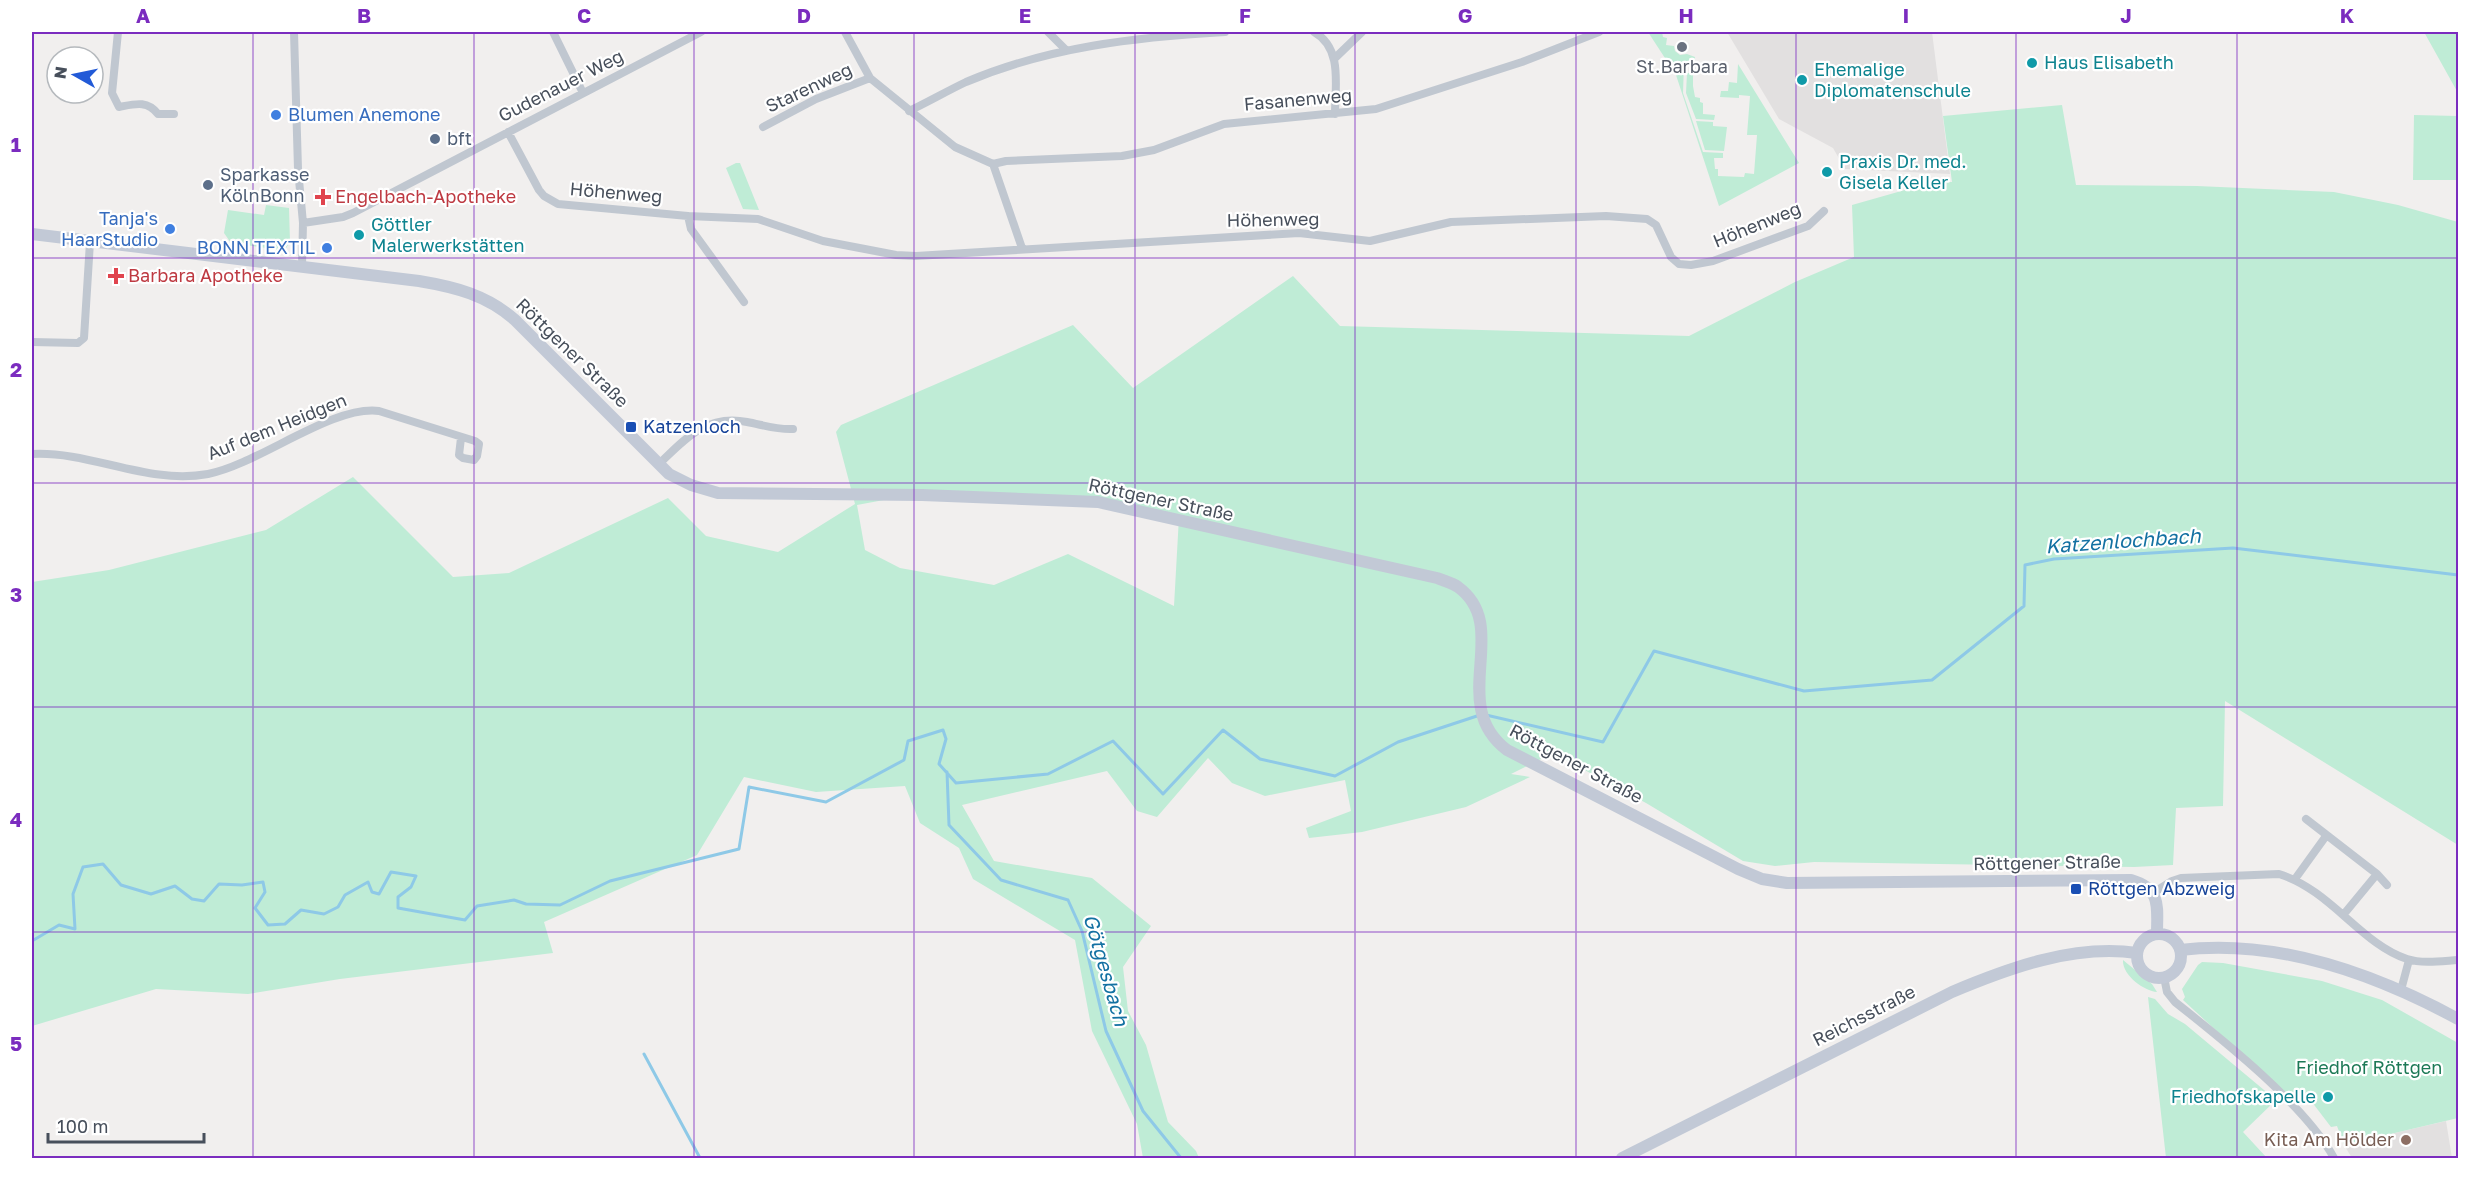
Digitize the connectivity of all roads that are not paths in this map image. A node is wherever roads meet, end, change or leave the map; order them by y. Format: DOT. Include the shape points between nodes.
graph roads {
  1 [pos="118,32"];
  2 [pos="294,32"];
  3 [pos="553,32"];
  4 [pos="701,32"];
  5 [pos="845,32"];
  6 [pos="1048,32"];
  7 [pos="1225,32"];
  8 [pos="1314,32"];
  9 [pos="1362,32"];
  10 [pos="1599,32"];
  11 [pos="1066,50"];
  12 [pos="1335,58"];
  13 [pos="870,78"];
  14 [pos="583,93"];
  15 [pos="909,111"];
  16 [pos="174,114"];
  17 [pos="1335,114"];
  18 [pos="763,127"];
  19 [pos="508,132"];
  20 [pos="993,164"];
  21 [pos="1824,211"];
  22 [pos="688,216"];
  23 [pos="303,223"];
  24 [pos="32,234"];
  25 [pos="90,242"];
  26 [pos="1022,248"];
  27 [pos="302,266"];
  28 [pos="744,302"];
  29 [pos="32,342"];
  30 [pos="793,429"];
  31 [pos="461,438"];
  32 [pos="32,454"];
  33 [pos="658,465"];
  34 [pos="2306,819"];
  35 [pos="2326,836"];
  36 [pos="2377,874"];
  37 [pos="2295,879"];
  38 [pos="2387,885"];
  39 [pos="2153,893"];
  40 [pos="2343,914"];
  41 [pos="2157,934"];
  42 [pos="2180,950"];
  43 [pos="2137,953"];
  44 [pos="2409,960"];
  45 [pos="2458,960"];
  46 [pos="2164,977"];
  47 [pos="2401,990"];
  48 [pos="2458,1019"];
  49 [pos="1622,1158"];
  50 [pos="2334,1158"];
  1 -- 16 [label="street" via="112,93 119,107 145,104 158,114"];
  2 -- 23 [label="street"];
  3 -- 14 [label="street"];
  4 -- 14 [label="street, Gudenauer Weg"];
  5 -- 13 [label="street"];
  6 -- 11 [label="street"];
  7 -- 11 [label="street" via="1154,36"];
  8 -- 12 [label="street" via="1321,35"];
  9 -- 12 [label="street"];
  10 -- 17 [label="street, Fasanenweg" via="1522,62 1376,109"];
  11 -- 15 [label="street" via="966,82"];
  12 -- 17 [label="street"];
  13 -- 15 [label="street"];
  13 -- 18 [label="street, Starenweg" via="816,99"];
  14 -- 19 [label="street, Gudenauer Weg"];
  15 -- 20 [label="street" via="955,147"];
  17 -- 20 [label="street, Fasanenweg" via="1224,124 1154,150 1122,156"];
  19 -- 22 [label="street, Höhenweg" via="539,190 558,204"];
  19 -- 23 [label="street, Gudenauer Weg" via="353,213"];
  20 -- 26 [label="street"];
  21 -- 26 [label="street, Höhenweg" via="1808,226 1713,261 1691,265 1679,264 1671,257 1656,225 1647,219 1606,216 1451,222 1370,241 1299,233"];
  22 -- 26 [label="street, Höhenweg" via="758,219 823,241 904,256"];
  22 -- 28 [label="street" via="691,229"];
  23 -- 27 [label="street"];
  24 -- 25 [label="street, Röttgener Straße"];
  25 -- 27 [label="street, Röttgener Straße"];
  25 -- 29 [label="street" via="84,338 78,343"];
  27 -- 33 [label="street, Röttgener Straße" via="436,284 480,296 523,327"];
  30 -- 33 [label="street" via="737,420 715,423 688,435"];
  31 -- 32 [label="street, Auf dem Heidgen" via="379,411 364,410 234,466 188,477 141,474 59,455"];
  33 -- 39 [label="street, Röttgener Straße" via="691,485 718,493 1098,502 1437,578 1457,586 1471,598 1479,618 1479,708 1493,740 1738,869 1762,879 1787,883 2131,880 2142,883"];
  34 -- 35 [label="street"];
  35 -- 36 [label="street"];
  35 -- 37 [label="street"];
  36 -- 38 [label="street"];
  36 -- 40 [label="street"];
  37 -- 39 [label="street" via="2258,873 2181,878"];
  37 -- 40 [label="street"];
  39 -- 41 [label="street"];
  40 -- 44 [label="street" via="2390,952"];
  41 -- 42 [label="street" via="2174,940"];
  41 -- 43 [label="street" via="2142,942"];
  42 -- 46 [label="street" via="2178,966"];
  42 -- 47 [label="street" via="2210,947 2291,957 2328,964"];
  43 -- 46 [label="street" via="2139,966 2146,974"];
  43 -- 49 [label="street, Reichsstraße" via="2112,950 2068,956 1978,981"];
  44 -- 45 [label="street"];
  44 -- 47 [label="street"];
  46 -- 50 [label="street" via="2167,992 2175,1002 2290,1103"];
  47 -- 48 [label="street"];
}
